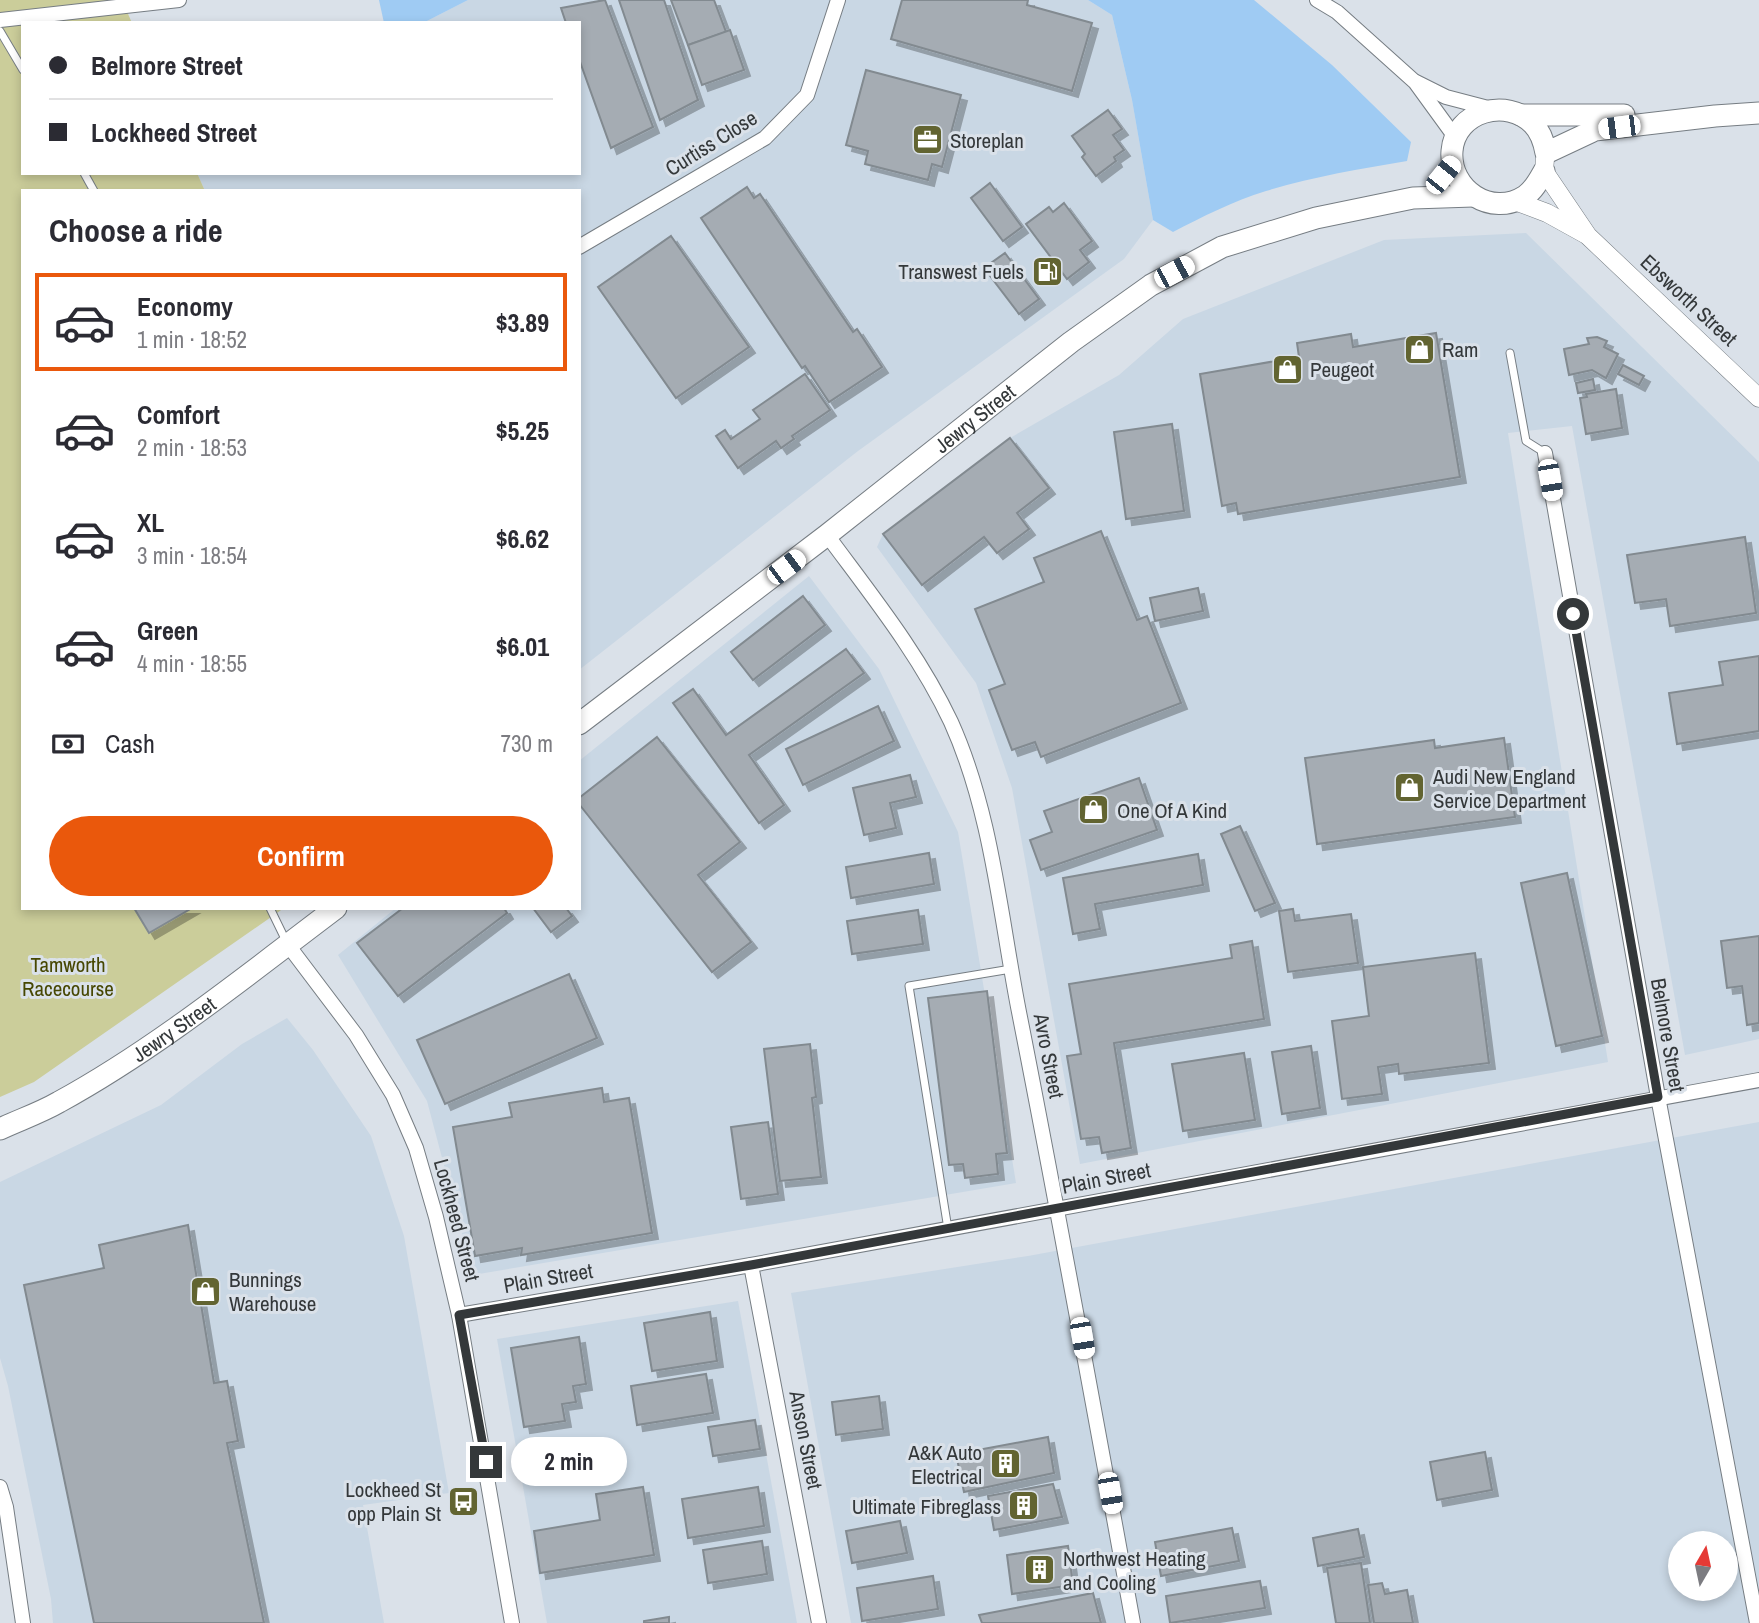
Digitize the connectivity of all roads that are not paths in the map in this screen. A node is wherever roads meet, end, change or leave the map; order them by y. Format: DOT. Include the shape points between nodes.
graph roads {
  1 [pos="179,0"];
  2 [pos="838,0"];
  3 [pos="1317,0"];
  4 [pos="0,20"];
  5 [pos="0,32"];
  6 [pos="21,67"];
  7 [pos="1415,82"];
  8 [pos="1492,109"];
  9 [pos="1759,113"];
  10 [pos="1521,115"];
  11 [pos="1715,116"];
  12 [pos="1455,136"];
  13 [pos="1545,162"];
  14 [pos="1452,164"];
  15 [pos="1473,196"];
  16 [pos="1413,198"];
  17 [pos="1515,201"];
  18 [pos="1588,236"];
  19 [pos="581,246"];
  20 [pos="1510,353"];
  21 [pos="1759,398"];
  22 [pos="1545,453"];
  23 [pos="827,536"];
  24 [pos="581,722"];
  25 [pos="271,910"];
  26 [pos="333,910"];
  27 [pos="288,945"];
  28 [pos="1011,969"];
  29 [pos="1759,1080"];
  30 [pos="1658,1097"];
  31 [pos="0,1129"];
  32 [pos="1058,1209"];
  33 [pos="948,1228"];
  34 [pos="751,1265"];
  35 [pos="459,1315"];
  36 [pos="0,1486"];
  37 [pos="23,1623"];
  38 [pos="512,1623"];
  39 [pos="819,1623"];
  40 [pos="1133,1623"];
  41 [pos="1757,1623"];
  1 -- 4 [label="street"];
  2 -- 19 [label="street, Curtiss Close" via="807,95 765,138"];
  3 -- 7 [label="street" via="1337,12"];
  5 -- 6 [label="lane"];
  7 -- 8 [label="street" via="1446,97"];
  7 -- 12 [label="street"];
  8 -- 10 [label="main road"];
  8 -- 12 [label="main road" via="1471,118"];
  9 -- 11 [label="main road"];
  10 -- 11 [label="main road"];
  10 -- 13 [label="main road" via="1538,131"];
  11 -- 13 [label="main road" via="1595,130"];
  12 -- 14 [label="main road"];
  13 -- 17 [label="main road" via="1536,185"];
  13 -- 18 [label="street, Ebsworth Street"];
  14 -- 15 [label="main road" via="1458,180"];
  14 -- 16 [label="main road, Jewry Street" via="1434,186"];
  15 -- 16 [label="main road, Jewry Street"];
  15 -- 17 [label="main road" via="1499,204"];
  16 -- 23 [label="main road, Jewry Street" via="1316,218 1222,247 1151,285 1071,342"];
  17 -- 18 [label="street, Ebsworth Street"];
  18 -- 21 [label="street, Ebsworth Street"];
  20 -- 22 [label="lane" via="1526,441"];
  22 -- 30 [label="street, Belmore Street"];
  23 -- 24 [label="main road, Jewry Street"];
  23 -- 28 [label="street, Avro Street" via="928,675 952,724 973,777 989,838"];
  25 -- 27 [label="lane"];
  26 -- 27 [label="main road, Jewry Street"];
  27 -- 31 [label="main road, Jewry Street" via="127,1060 58,1103"];
  27 -- 35 [label="street, Lockheed Street" via="356,1035 393,1094 416,1148"];
  28 -- 32 [label="street, Avro Street"];
  28 -- 33 [label="lane" via="909,986"];
  29 -- 30 [label="street, Plain Street"];
  30 -- 32 [label="street, Plain Street"];
  30 -- 41 [label="street, Belmore Street"];
  32 -- 33 [label="street, Plain Street"];
  32 -- 40 [label="street, Avro Street"];
  33 -- 34 [label="street, Plain Street"];
  34 -- 35 [label="street, Plain Street"];
  34 -- 39 [label="street, Anson Street"];
  35 -- 38 [label="street, Lockheed Street"];
  36 -- 37 [label="street"];
}
